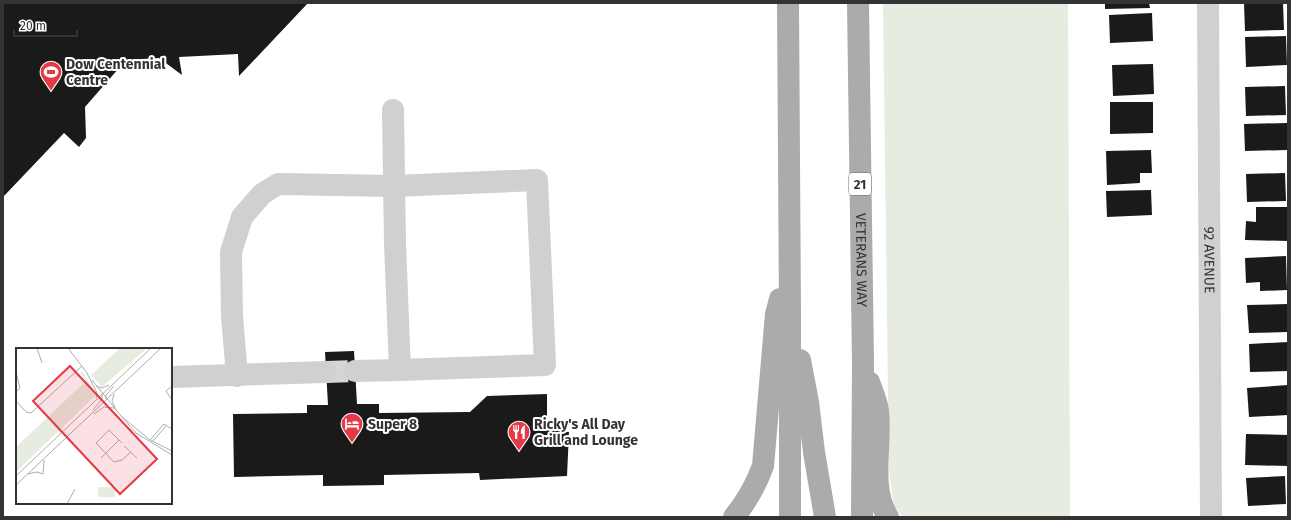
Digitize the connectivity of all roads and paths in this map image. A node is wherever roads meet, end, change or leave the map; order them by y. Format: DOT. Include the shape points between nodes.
graph roads {
  1 [pos="788,3"];
  2 [pos="858,3"];
  3 [pos="1208,3"];
  4 [pos="393,110"];
  5 [pos="394,186"];
  6 [pos="790,250"];
  7 [pos="790,312"];
  8 [pos="863,364"];
  9 [pos="400,370"];
  10 [pos="355,371"];
  11 [pos="326,372"];
  12 [pos="237,376"];
  13 [pos="172,377"];
  14 [pos="734,517"];
  15 [pos="790,517"];
  16 [pos="826,517"];
  17 [pos="862,517"];
  18 [pos="888,517"];
  19 [pos="1211,517"];
  1 -- 6 [label="main road"];
  2 -- 8 [label="main road, VETERANS WAY / 21"];
  3 -- 19 [label="street, 92 AVENUE"];
  4 -- 5 [label="street"];
  5 -- 9 [label="street"];
  5 -- 9 [label="street" via="538,180 545,365"];
  5 -- 12 [label="street" via="278,184 262,194 242,218 231,252 232,316"];
  6 -- 7 [label="main road"];
  6 -- 14 [label="main road" via="776,314 763,466 756,483"];
  7 -- 15 [label="main road"];
  7 -- 16 [label="main road" via="808,402"];
  8 -- 17 [label="main road, VETERANS WAY / 21"];
  8 -- 18 [label="main road" via="878,410 878,490 881,504"];
  9 -- 10 [label="street"];
  11 -- 12 [label="street"];
  12 -- 13 [label="street"];
}
